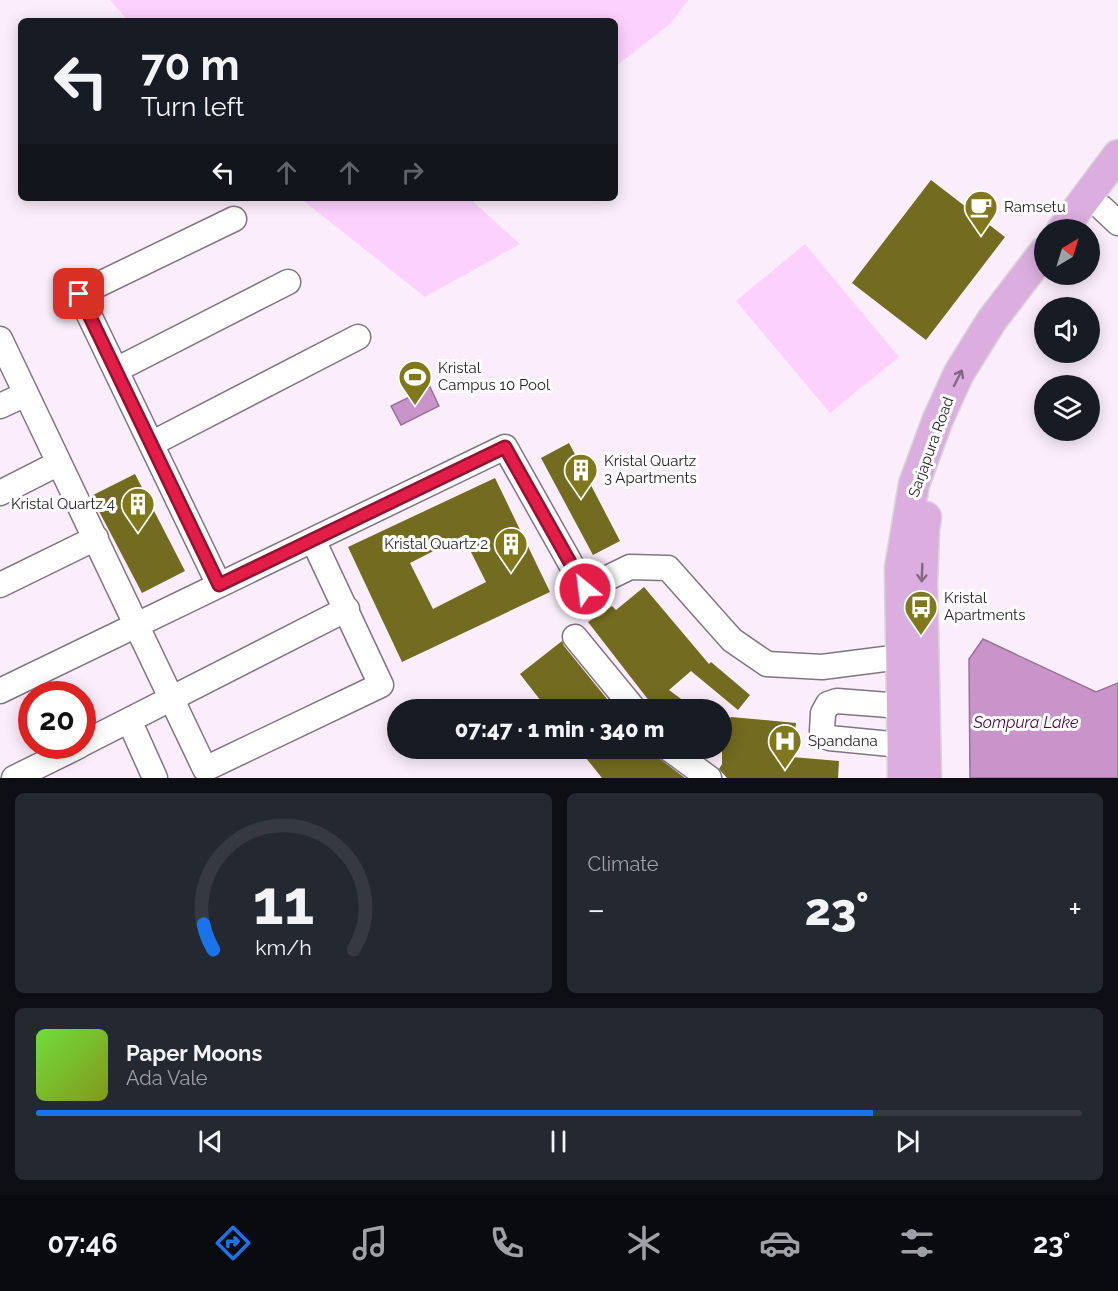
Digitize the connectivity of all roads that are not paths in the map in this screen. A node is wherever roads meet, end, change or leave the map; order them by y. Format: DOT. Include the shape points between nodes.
graph roads {
  1 [pos="1118,155"];
  2 [pos="234,219"];
  3 [pos="1070,219"];
  4 [pos="1034,265"];
  5 [pos="288,282"];
  6 [pos="1044,285"];
  7 [pos="358,337"];
  8 [pos="0,339"];
  9 [pos="116,370"];
  10 [pos="26,394"];
  11 [pos="0,406"];
  12 [pos="151,444"];
  13 [pos="59,463"];
  14 [pos="0,493"];
  15 [pos="96,538"];
  16 [pos="313,540"];
  17 [pos="0,585"];
  18 [pos="219,585"];
  19 [pos="347,609"];
  20 [pos="137,625"];
  21 [pos="575,637"];
  22 [pos="911,657"];
  23 [pos="0,691"];
  24 [pos="173,698"];
  25 [pos="625,699"];
  26 [pos="901,706"];
  27 [pos="129,720"];
  28 [pos="96,737"];
  29 [pos="901,745"];
  30 [pos="683,759"];
  31 [pos="55,769"];
  32 [pos="14,778"];
  33 [pos="155,778"];
  34 [pos="709,778"];
  35 [pos="903,778"];
  36 [pos="926,778"];
  1 -- 3 [label="main road"];
  2 -- 9 [label="street" via="79,294"];
  22 -- 4 [label="main road, Sarjapura Road, one-way" via="900,568 914,484 959,373 992,320"];
  5 -- 9 [label="street"];
  6 -- 22 [label="main road, Sarjapura Road, one-way" via="1009,332 954,431 924,530"];
  7 -- 12 [label="street"];
  8 -- 10 [label="street"];
  9 -- 12 [label="street"];
  10 -- 11 [label="street"];
  10 -- 13 [label="street"];
  12 -- 18 [label="street"];
  13 -- 14 [label="street"];
  13 -- 15 [label="street"];
  15 -- 17 [label="street"];
  15 -- 20 [label="street"];
  16 -- 18 [label="street"];
  16 -- 19 [label="street"];
  16 -- 22 [label="street" via="505,447 585,589 630,567 668,568 732,640 767,664 822,668"];
  18 -- 20 [label="street"];
  19 -- 24 [label="street"];
  19 -- 24 [label="street" via="381,685 205,769"];
  20 -- 23 [label="street"];
  20 -- 24 [label="street"];
  21 -- 25 [label="street"];
  22 -- 26 [label="main road, Sarjapura Road"];
  22 -- 36 [label="main road, Sarjapura Road"];
  24 -- 27 [label="street"];
  26 -- 29 [label="main road, Sarjapura Road"];
  26 -- 29 [label="street" via="837,701 828,704 823,713 822,731 829,738"];
  27 -- 28 [label="street"];
  27 -- 33 [label="street"];
  29 -- 35 [label="main road, Sarjapura Road"];
  30 -- 34 [label="street"];
  31 -- 32 [label="street"];
}
